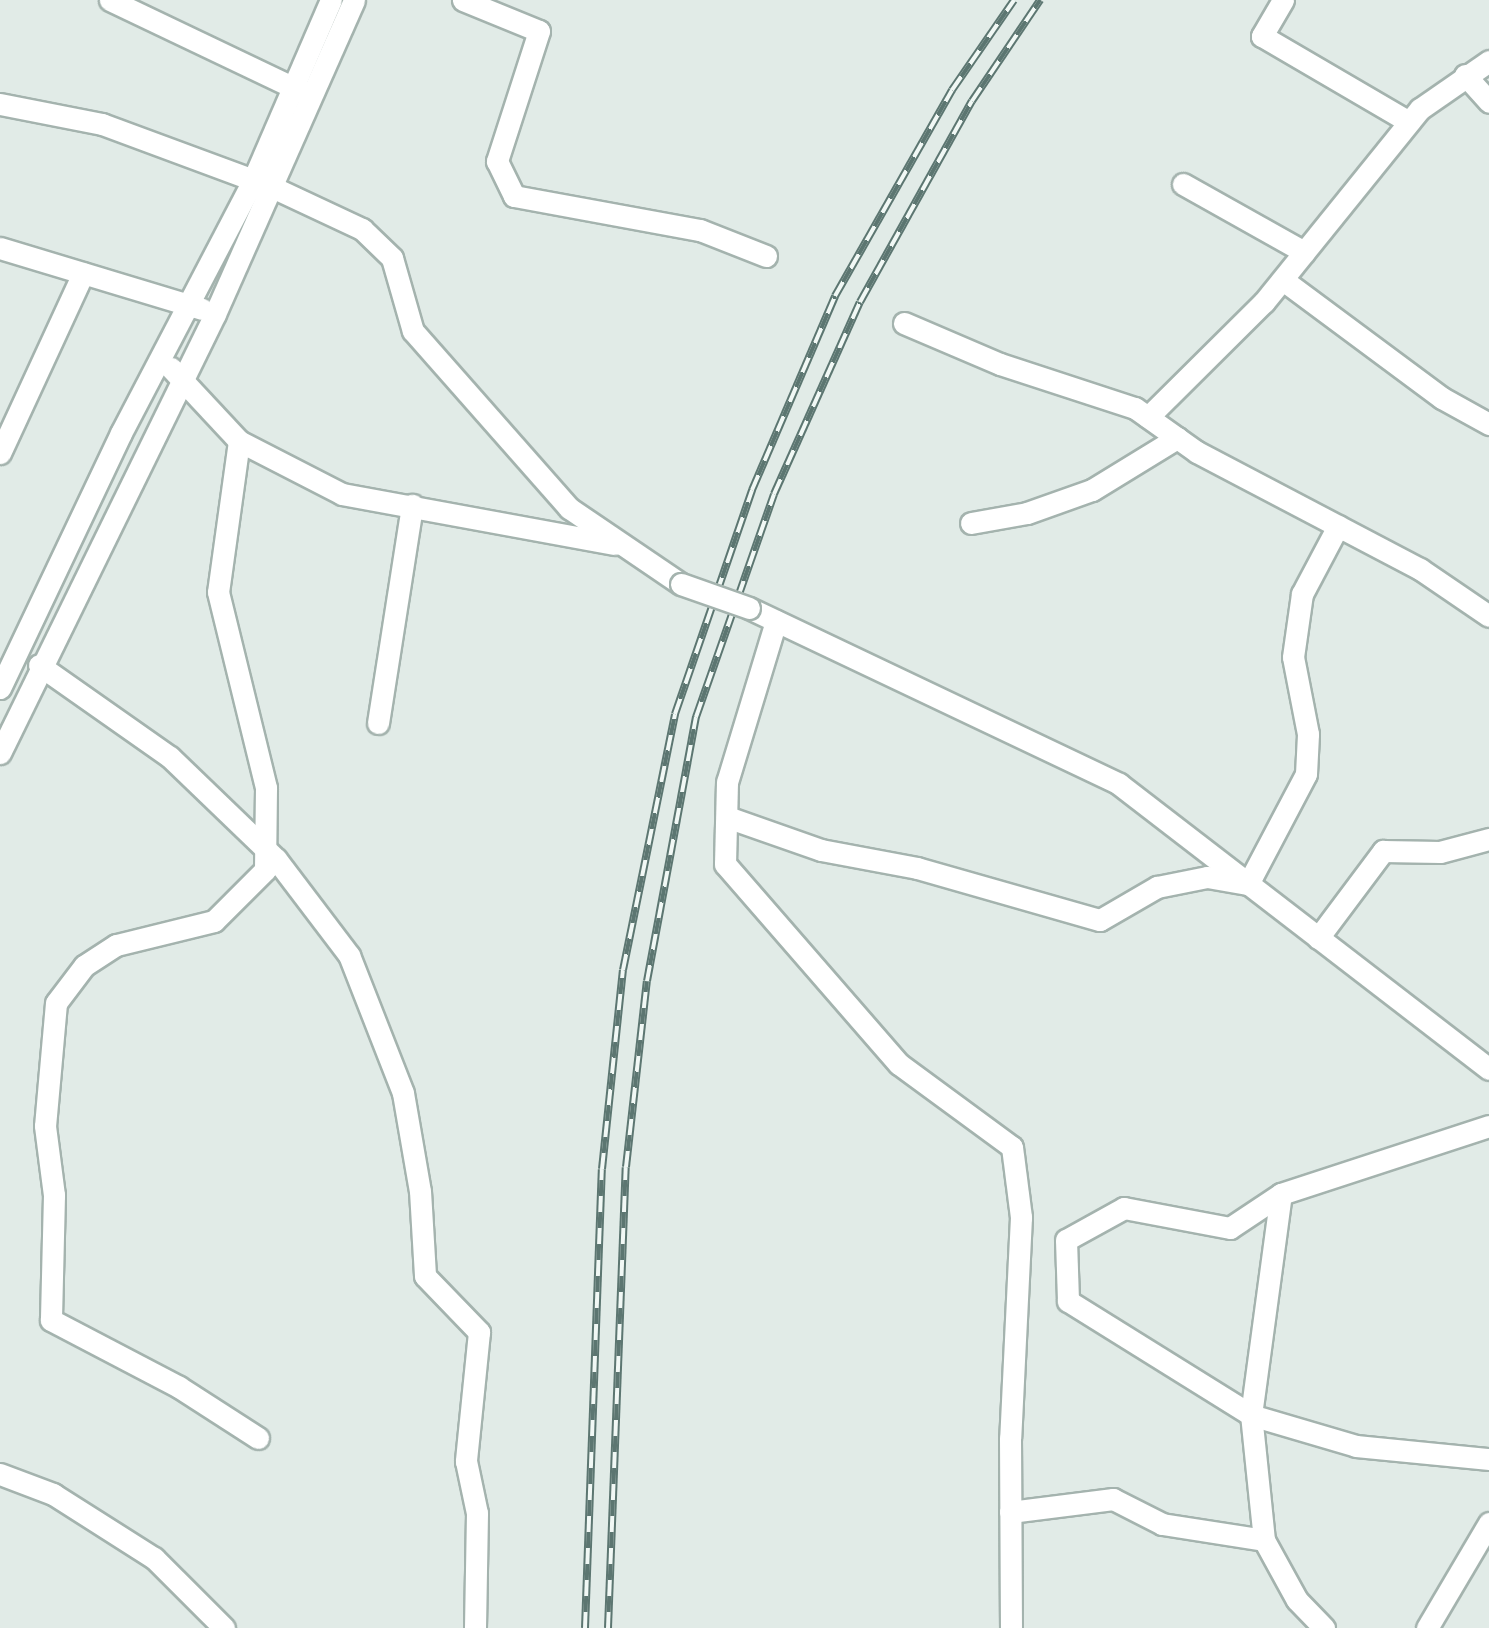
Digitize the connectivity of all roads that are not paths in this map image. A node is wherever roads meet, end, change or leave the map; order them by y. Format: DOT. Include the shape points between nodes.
graph roads {
  1 [pos="110,0"];
  2 [pos="331,0"];
  3 [pos="354,0"];
  4 [pos="463,0"];
  5 [pos="1283,0"];
  6 [pos="1489,61"];
  7 [pos="1465,75"];
  8 [pos="303,92"];
  9 [pos="1489,102"];
  10 [pos="0,104"];
  11 [pos="1409,122"];
  12 [pos="262,183"];
  13 [pos="1183,184"];
  14 [pos="0,248"];
  15 [pos="1304,252"];
  16 [pos="766,256"];
  17 [pos="83,273"];
  18 [pos="1283,280"];
  19 [pos="190,304"];
  20 [pos="215,314"];
  21 [pos="904,323"];
  22 [pos="158,362"];
  23 [pos="182,374"];
  24 [pos="1149,417"];
  25 [pos="1489,424"];
  26 [pos="1177,438"];
  27 [pos="240,441"];
  28 [pos="0,453"];
  29 [pos="412,505"];
  30 [pos="971,523"];
  31 [pos="1338,526"];
  32 [pos="623,545"];
  33 [pos="1489,616"];
  34 [pos="776,621"];
  35 [pos="39,665"];
  36 [pos="0,688"];
  37 [pos="378,723"];
  38 [pos="0,753"];
  39 [pos="727,817"];
  40 [pos="1489,839"];
  41 [pos="261,844"];
  42 [pos="1248,884"];
  43 [pos="1318,937"];
  44 [pos="1489,1069"];
  45 [pos="1489,1126"];
  46 [pos="1281,1194"];
  47 [pos="1251,1415"];
  48 [pos="258,1438"];
  49 [pos="1489,1459"];
  50 [pos="0,1474"];
  51 [pos="1010,1512"];
  52 [pos="1489,1522"];
  53 [pos="1264,1540"];
  54 [pos="224,1628"];
  55 [pos="475,1628"];
  56 [pos="1012,1628"];
  57 [pos="1324,1628"];
  58 [pos="1427,1628"];
  1 -- 8 [label="street"];
  2 -- 8 [label="street"];
  3 -- 8 [label="street"];
  4 -- 16 [label="street" via="539,31 496,161 514,196 700,230"];
  5 -- 11 [label="street" via="1262,36"];
  6 -- 7 [label="street"];
  7 -- 9 [label="street"];
  7 -- 11 [label="street"];
  8 -- 12 [label="street"];
  10 -- 12 [label="street" via="102,124"];
  11 -- 15 [label="street"];
  12 -- 19 [label="street"];
  12 -- 20 [label="street"];
  12 -- 32 [label="street" via="362,229 392,258 414,331 569,508"];
  13 -- 15 [label="street"];
  14 -- 17 [label="street"];
  15 -- 18 [label="street"];
  17 -- 19 [label="street"];
  17 -- 28 [label="street"];
  18 -- 24 [label="street"];
  18 -- 25 [label="street" via="1442,398"];
  19 -- 20 [label="street"];
  19 -- 22 [label="street"];
  20 -- 23 [label="street"];
  21 -- 24 [label="street"];
  22 -- 23 [label="street"];
  22 -- 36 [label="street"];
  23 -- 27 [label="street"];
  23 -- 35 [label="street"];
  24 -- 26 [label="street"];
  26 -- 30 [label="street" via="1092,490 1027,513"];
  26 -- 31 [label="street"];
  27 -- 29 [label="street" via="342,495"];
  27 -- 41 [label="street" via="218,592 266,788"];
  29 -- 32 [label="street"];
  29 -- 37 [label="street"];
  31 -- 33 [label="street"];
  31 -- 42 [label="street" via="1302,594 1293,657 1308,734 1306,774"];
  32 -- 34 [label="street, bridge" via="681,584"];
  34 -- 39 [label="street" via="727,782"];
  34 -- 42 [label="street" via="1119,784"];
  35 -- 38 [label="street"];
  35 -- 41 [label="street" via="170,757"];
  39 -- 42 [label="street" via="821,850 917,869 1100,920 1157,887 1207,877"];
  39 -- 51 [label="street" via="725,864 759,907 900,1064 1012,1147 1021,1217"];
  40 -- 43 [label="street" via="1440,852 1383,851"];
  41 -- 48 [label="street" via="265,870 214,920 116,945 84,966 56,1003 45,1126 54,1195 51,1320 179,1387"];
  41 -- 55 [label="street" via="349,955 403,1093 421,1191 425,1276 479,1332 466,1461 477,1513"];
  42 -- 43 [label="street"];
  43 -- 44 [label="street"];
  45 -- 46 [label="street"];
  46 -- 47 [label="street"];
  46 -- 47 [label="street" via="1230,1228 1124,1208 1066,1240 1068,1301"];
  47 -- 49 [label="street" via="1356,1446"];
  47 -- 53 [label="street"];
  50 -- 54 [label="street" via="53,1494 154,1558"];
  51 -- 53 [label="street" via="1113,1499 1162,1524"];
  51 -- 56 [label="street"];
  52 -- 58 [label="street"];
  53 -- 57 [label="street" via="1297,1600"];
}
